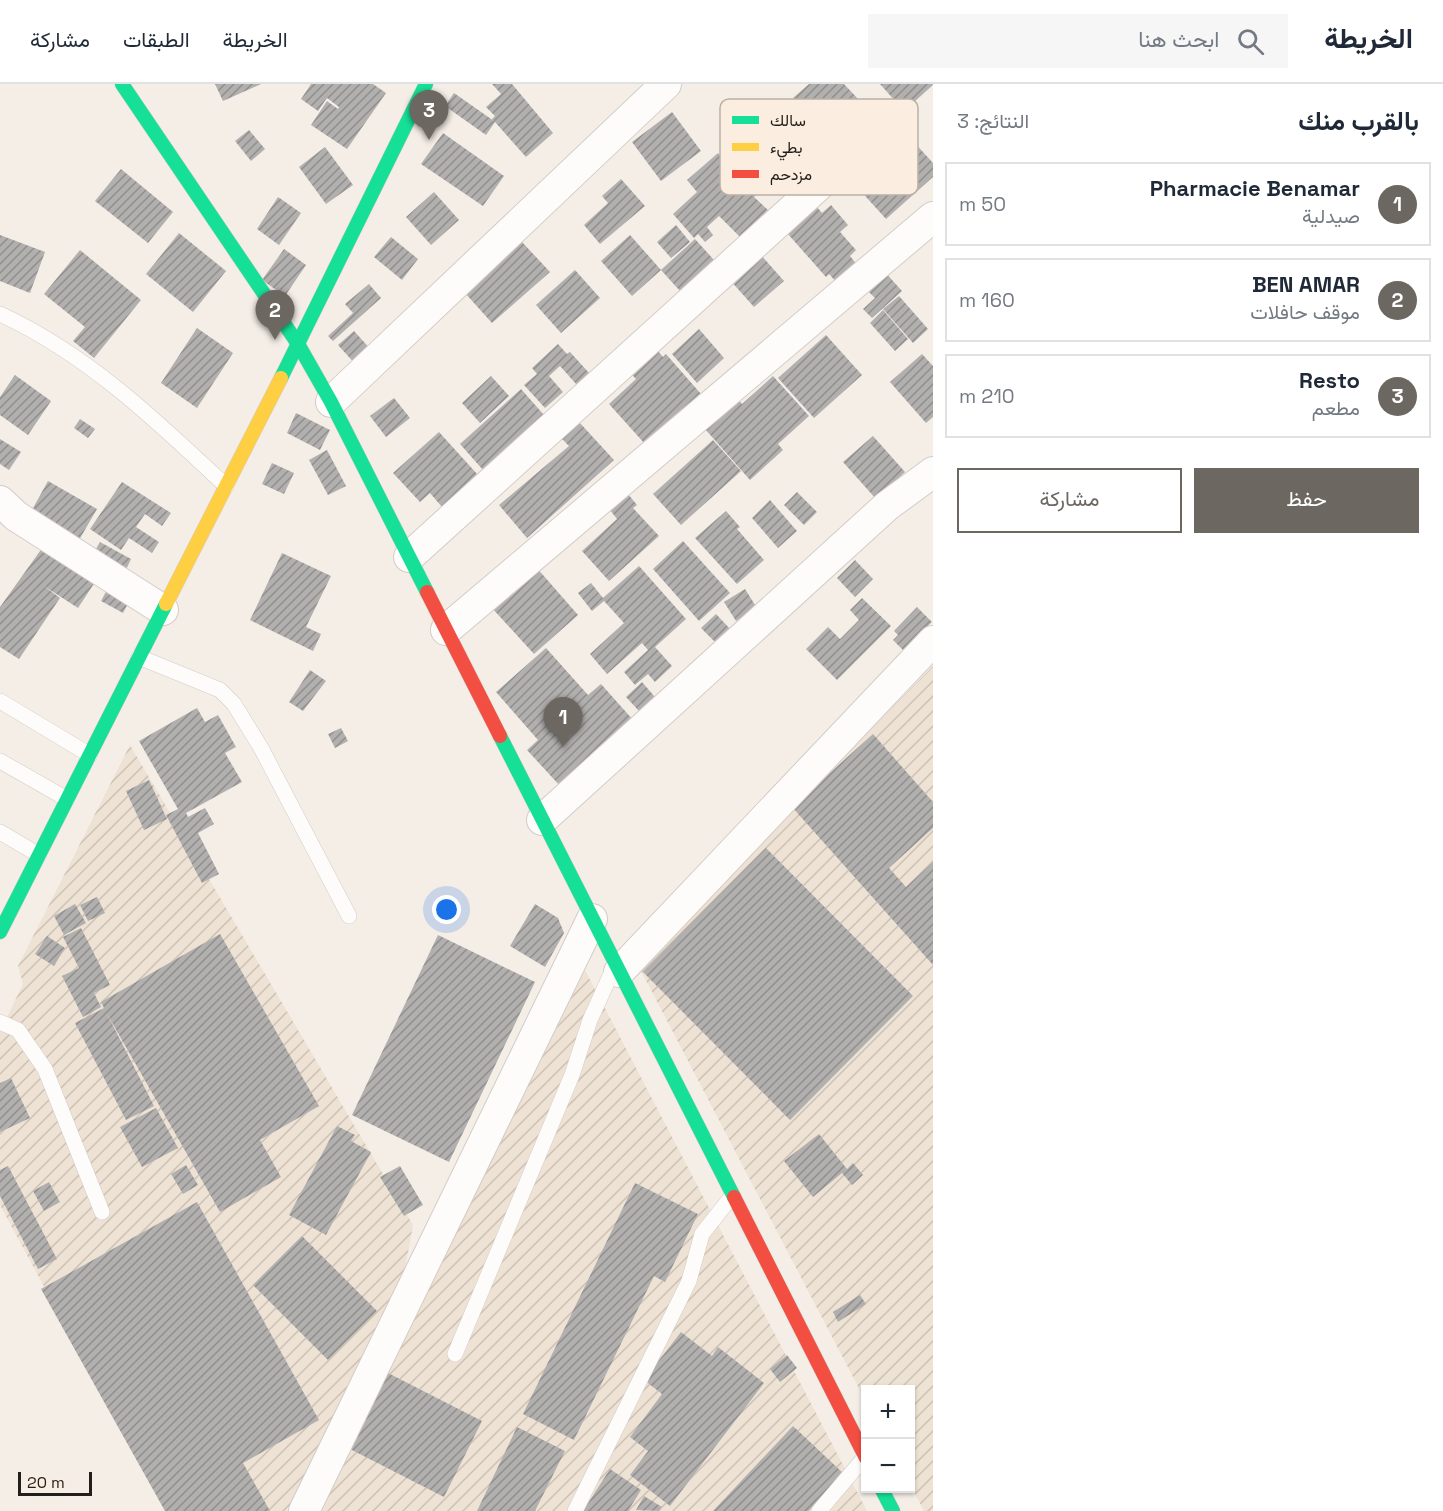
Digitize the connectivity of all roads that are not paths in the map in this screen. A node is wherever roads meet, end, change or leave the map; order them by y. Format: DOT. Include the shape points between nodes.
graph roads {
  1 [pos="122,84"];
  2 [pos="426,84"];
  3 [pos="666,84"];
  4 [pos="808,195"];
  5 [pos="933,217"];
  6 [pos="0,314"];
  7 [pos="298,344"];
  8 [pos="331,402"];
  9 [pos="933,471"];
  10 [pos="226,486"];
  11 [pos="0,501"];
  12 [pos="409,557"];
  13 [pos="163,610"];
  14 [pos="446,630"];
  15 [pos="933,641"];
  16 [pos="139,657"];
  17 [pos="0,701"];
  18 [pos="90,755"];
  19 [pos="0,761"];
  20 [pos="67,799"];
  21 [pos="542,820"];
  22 [pos="0,832"];
  23 [pos="39,855"];
  24 [pos="349,916"];
  25 [pos="592,919"];
  26 [pos="0,932"];
  27 [pos="617,968"];
  28 [pos="0,1022"];
  29 [pos="732,1196"];
  30 [pos="102,1212"];
  31 [pos="455,1354"];
  32 [pos="861,1450"];
  33 [pos="861,1463"];
  34 [pos="882,1493"];
  35 [pos="887,1508"];
  36 [pos="304,1511"];
  37 [pos="575,1511"];
  38 [pos="819,1511"];
  1 -- 7 [label="street"];
  2 -- 7 [label="street"];
  3 -- 8 [label="street"];
  4 -- 12 [label="street"];
  5 -- 14 [label="street"];
  6 -- 10 [label="lane" via="71,353 157,421"];
  7 -- 8 [label="street"];
  7 -- 10 [label="street"];
  8 -- 12 [label="street"];
  9 -- 21 [label="street" via="887,506"];
  10 -- 13 [label="street"];
  11 -- 13 [label="street" via="16,516"];
  12 -- 14 [label="street"];
  13 -- 16 [label="street"];
  14 -- 21 [label="street"];
  15 -- 27 [label="street"];
  16 -- 18 [label="street"];
  16 -- 24 [label="lane" via="220,690 234,704"];
  17 -- 18 [label="lane"];
  18 -- 20 [label="street"];
  19 -- 20 [label="lane"];
  20 -- 23 [label="street"];
  21 -- 25 [label="street"];
  22 -- 23 [label="lane"];
  23 -- 26 [label="street"];
  25 -- 27 [label="street"];
  25 -- 36 [label="street"];
  27 -- 29 [label="street"];
  27 -- 31 [label="lane" via="590,1020 572,1075"];
  28 -- 30 [label="lane" via="18,1029 45,1069"];
  29 -- 32 [label="street"];
  29 -- 37 [label="lane" via="702,1234 689,1281"];
  33 -- 38 [label="lane"];
  34 -- 35 [label="street"];
}
